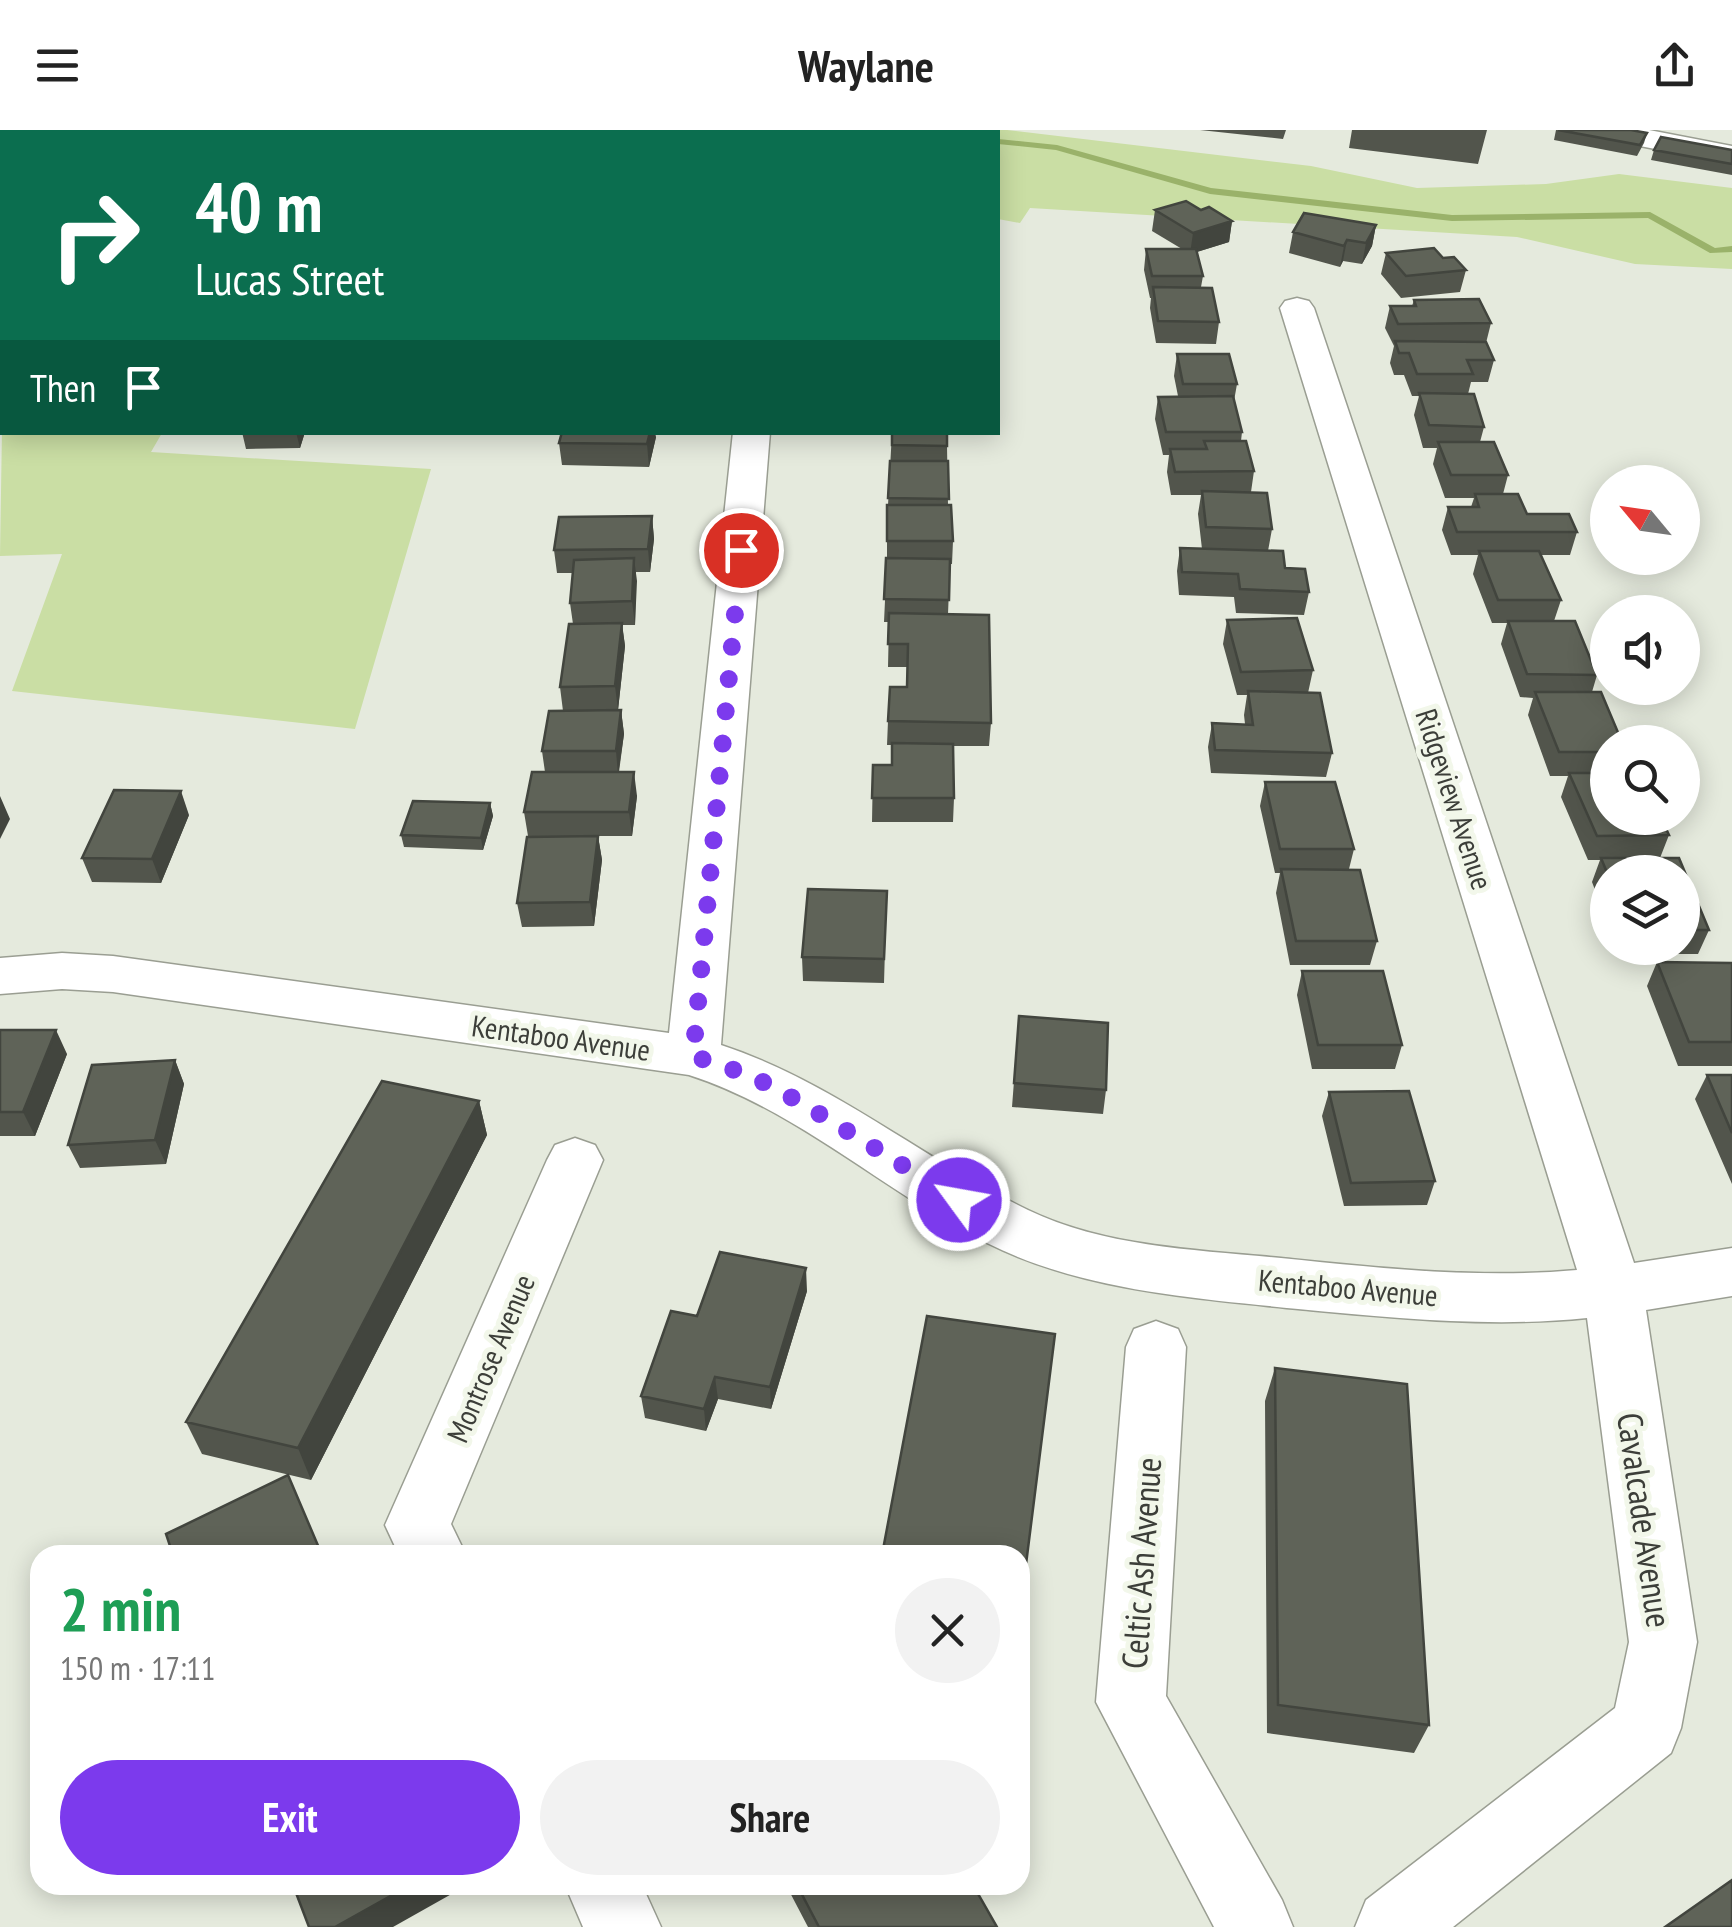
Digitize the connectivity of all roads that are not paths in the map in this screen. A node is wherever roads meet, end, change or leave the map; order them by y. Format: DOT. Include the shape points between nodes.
graph roads {
  1 [pos="1604,130"];
  2 [pos="1732,156"];
  3 [pos="1298,308"];
  4 [pos="752,435"];
  5 [pos="0,976"];
  6 [pos="693,1056"];
  7 [pos="576,1160"];
  8 [pos="1732,1272"];
  9 [pos="1612,1290"];
  10 [pos="1156,1348"];
  11 [pos="428,1545"];
  12 [pos="607,1895"];
  13 [pos="623,1927"];
  14 [pos="1254,1927"];
  15 [pos="1392,1927"];
  1 -- 2 [label="street"];
  3 -- 9 [label="street, Ridgeview Avenue"];
  4 -- 6 [label="street"];
  5 -- 6 [label="street, Kentaboo Avenue" via="113,974"];
  6 -- 9 [label="street, Kentaboo Avenue" via="752,1076 959,1200 1056,1248 1188,1274 1417,1295 1516,1298"];
  7 -- 11 [label="street, Montrose Avenue" via="418,1525"];
  8 -- 9 [label="street, Kentaboo Avenue"];
  9 -- 15 [label="street, Cavalcade Avenue" via="1663,1642 1646,1728"];
  10 -- 14 [label="street, Celtic Ash Avenue" via="1131,1702"];
  12 -- 13 [label="street"];
}
